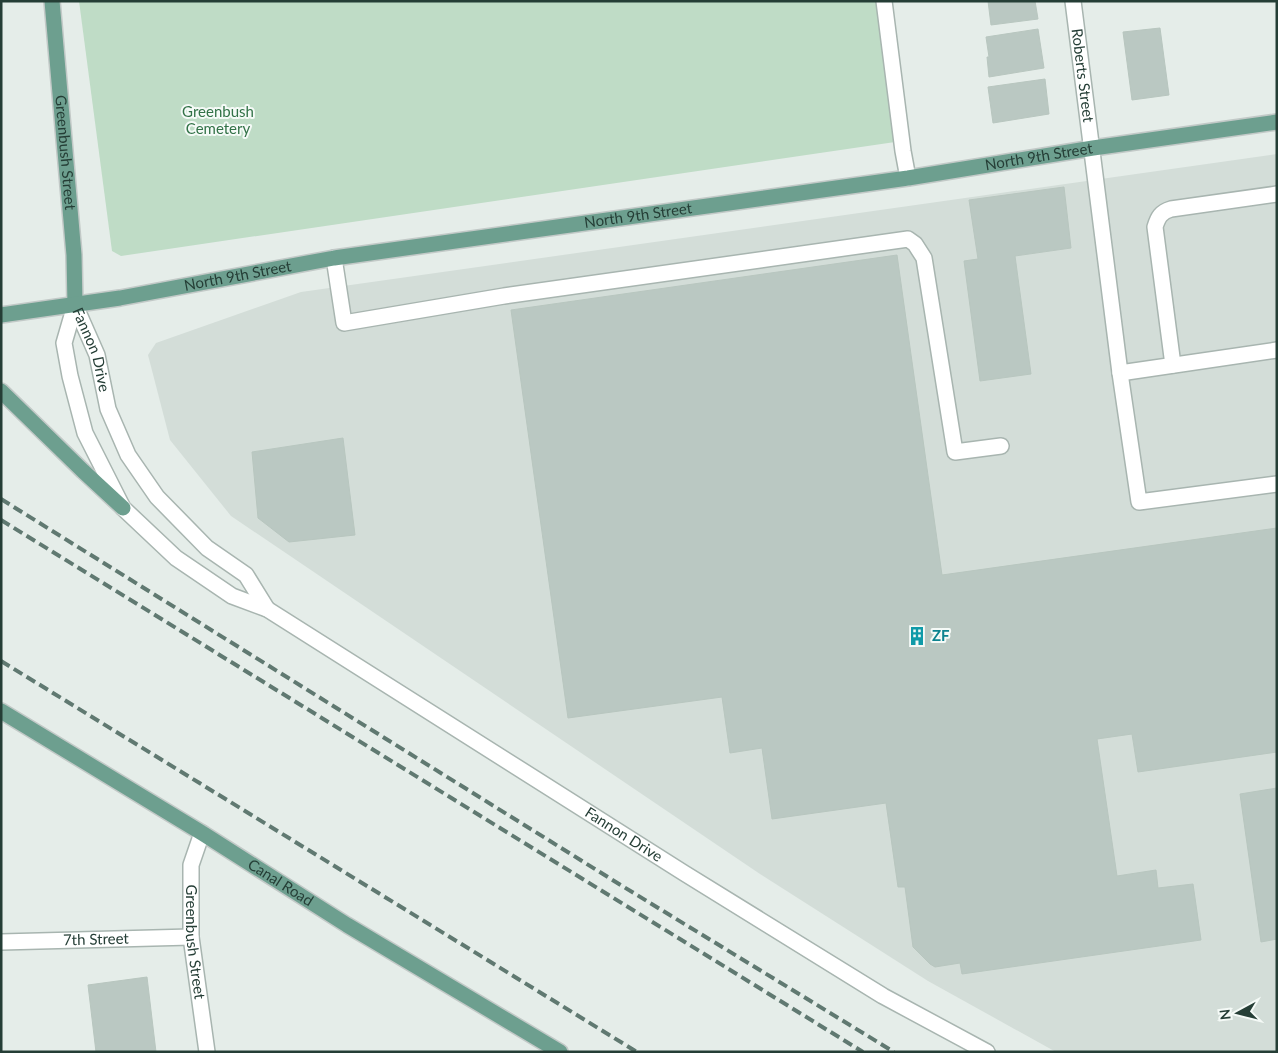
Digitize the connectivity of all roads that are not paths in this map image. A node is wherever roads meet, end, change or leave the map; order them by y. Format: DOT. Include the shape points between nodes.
graph roads {
  1 [pos="52,1"];
  2 [pos="884,1"];
  3 [pos="1074,1"];
  4 [pos="1277,122"];
  5 [pos="1093,148"];
  6 [pos="908,178"];
  7 [pos="1277,194"];
  8 [pos="334,258"];
  9 [pos="75,305"];
  10 [pos="1,316"];
  11 [pos="1277,350"];
  12 [pos="1173,365"];
  13 [pos="1120,373"];
  14 [pos="1,391"];
  15 [pos="1001,446"];
  16 [pos="1277,484"];
  17 [pos="124,508"];
  18 [pos="267,609"];
  19 [pos="1,711"];
  20 [pos="202,833"];
  21 [pos="191,937"];
  22 [pos="1,942"];
  23 [pos="207,1052"];
  24 [pos="560,1052"];
  25 [pos="987,1052"];
  1 -- 9 [label="main road, Greenbush Street" via="74,255"];
  2 -- 6 [label="street"];
  3 -- 5 [label="street, Roberts Street"];
  4 -- 5 [label="main road, North 9th Street"];
  5 -- 6 [label="main road, North 9th Street"];
  5 -- 13 [label="street, Roberts Street"];
  6 -- 8 [label="main road, North 9th Street"];
  7 -- 12 [label="street" via="1171,209 1158,216 1155,227"];
  8 -- 9 [label="main road, North 9th Street"];
  8 -- 15 [label="street" via="344,323 514,294 908,239 924,258 955,452"];
  9 -- 10 [label="main road, North 9th Street"];
  9 -- 17 [label="street, Fannon Drive" via="64,343 70,376 85,433"];
  9 -- 18 [label="street, Fannon Drive" via="97,356 108,409 128,455 158,497 207,548 246,575"];
  11 -- 12 [label="street"];
  12 -- 13 [label="street"];
  13 -- 16 [label="street, Roberts Street" via="1139,502"];
  14 -- 17 [label="main road"];
  17 -- 18 [label="street, Fannon Drive" via="176,558 232,596"];
  18 -- 25 [label="street, Fannon Drive" via="866,986"];
  19 -- 20 [label="main road, Canal Road"];
  20 -- 21 [label="street, Greenbush Street" via="191,866"];
  20 -- 24 [label="main road, Canal Road" via="347,925"];
  21 -- 22 [label="street, 7th Street"];
  21 -- 23 [label="street, Greenbush Street"];
}
